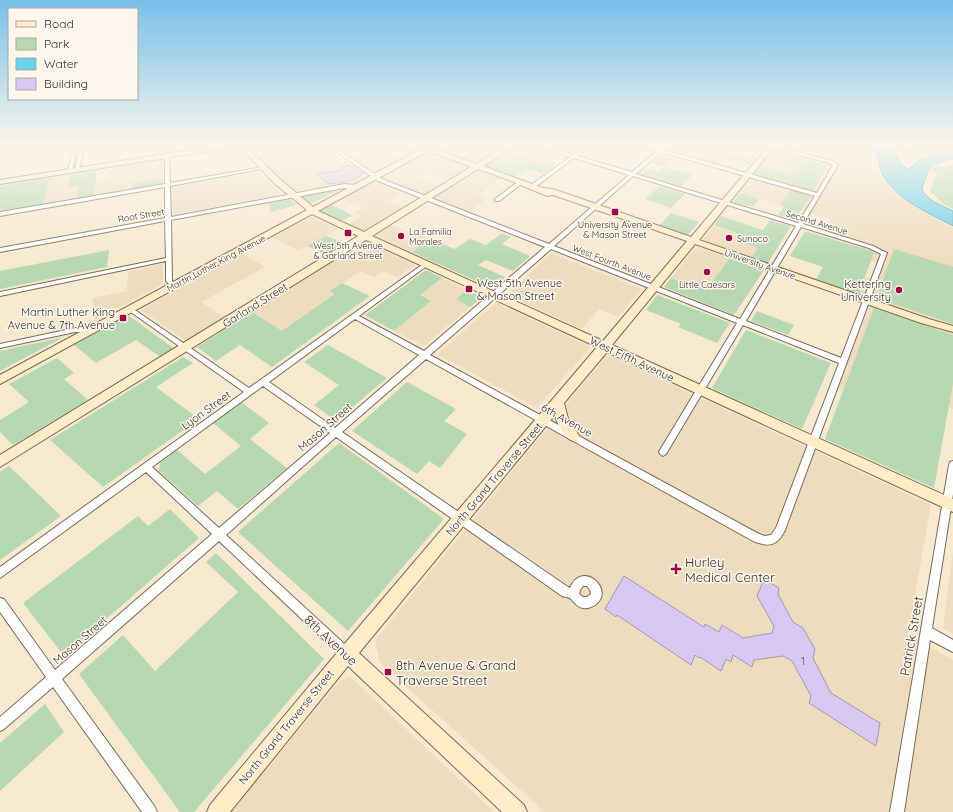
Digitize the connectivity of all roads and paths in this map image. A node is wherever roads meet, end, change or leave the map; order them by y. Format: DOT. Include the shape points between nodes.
graph roads {
  1 [pos="178,184"];
  2 [pos="281,184"];
  3 [pos="362,184"];
  4 [pos="390,184"];
  5 [pos="450,184"];
  6 [pos="518,184"];
  7 [pos="527,184"];
  8 [pos="536,184"];
  9 [pos="622,184"];
  10 [pos="666,184"];
  11 [pos="740,184"];
  12 [pos="779,184"];
  13 [pos="825,184"];
  14 [pos="167,186"];
  15 [pos="533,186"];
  16 [pos="356,187"];
  17 [pos="818,195"];
  18 [pos="294,196"];
  19 [pos="426,199"];
  20 [pos="497,200"];
  21 [pos="725,202"];
  22 [pos="595,208"];
  23 [pos="312,211"];
  24 [pos="0,214"];
  25 [pos="167,220"];
  26 [pos="801,226"];
  27 [pos="365,236"];
  28 [pos="693,241"];
  29 [pos="550,247"];
  30 [pos="0,250"];
  31 [pos="168,259"];
  32 [pos="426,264"];
  33 [pos="774,269"];
  34 [pos="174,286"];
  35 [pos="654,288"];
  36 [pos="0,294"];
  37 [pos="494,296"];
  38 [pos="867,301"];
  39 [pos="130,310"];
  40 [pos="354,316"];
  41 [pos="924,321"];
  42 [pos="742,322"];
  43 [pos="953,328"];
  44 [pos="953,332"];
  45 [pos="86,333"];
  46 [pos="0,346"];
  47 [pos="604,346"];
  48 [pos="186,348"];
  49 [pos="425,355"];
  50 [pos="844,362"];
  51 [pos="0,380"];
  52 [pos="263,382"];
  53 [pos="700,390"];
  54 [pos="250,392"];
  55 [pos="558,402"];
  56 [pos="543,420"];
  57 [pos="337,432"];
  58 [pos="574,437"];
  59 [pos="814,442"];
  60 [pos="662,452"];
  61 [pos="0,462"];
  62 [pos="953,465"];
  63 [pos="146,468"];
  64 [pos="950,505"];
  65 [pos="460,518"];
  66 [pos="219,535"];
  67 [pos="0,573"];
  68 [pos="574,594"];
  69 [pos="0,603"];
  70 [pos="926,632"];
  71 [pos="953,646"];
  72 [pos="346,654"];
  73 [pos="55,678"];
  74 [pos="0,725"];
  75 [pos="150,812"];
  76 [pos="217,812"];
  77 [pos="517,812"];
  78 [pos="897,812"];
  1 -- 14 [label="street"];
  2 -- 18 [label="street, West Fifth Avenue"];
  3 -- 16 [label="street, Martin Luther King Avenue"];
  4 -- 19 [label="street, West Fourth Avenue"];
  5 -- 19 [label="street, Garland Street"];
  6 -- 20 [label="street"];
  7 -- 15 [label="street, University Avenue"];
  8 -- 15 [label="street"];
  9 -- 22 [label="street, Mason Street"];
  10 -- 21 [label="street, Second Avenue"];
  11 -- 21 [label="street, North Grand Traverse Street"];
  12 -- 17 [label="street"];
  13 -- 17 [label="street"];
  14 -- 24 [label="street"];
  14 -- 25 [label="street"];
  15 -- 22 [label="street, University Avenue"];
  16 -- 18 [label="street, Root Street" via="346,186"];
  16 -- 23 [label="street, Martin Luther King Avenue"];
  17 -- 26 [label="street"];
  18 -- 23 [label="street, West Fifth Avenue"];
  18 -- 25 [label="street, Root Street"];
  19 -- 27 [label="street, Garland Street"];
  19 -- 29 [label="street, West Fourth Avenue"];
  21 -- 26 [label="street, Second Avenue"];
  21 -- 28 [label="street, North Grand Traverse Street"];
  22 -- 28 [label="street, University Avenue"];
  22 -- 29 [label="street, Mason Street"];
  23 -- 27 [label="street, West Fifth Avenue"];
  23 -- 34 [label="street, Martin Luther King Avenue"];
  25 -- 30 [label="street, Root Street"];
  25 -- 31 [label="street"];
  26 -- 33 [label="street"];
  26 -- 38 [label="street, Second Avenue" via="882,251 884,254"];
  27 -- 32 [label="street, West Fifth Avenue"];
  27 -- 48 [label="street, Garland Street"];
  28 -- 33 [label="street, University Avenue"];
  28 -- 35 [label="street, North Grand Traverse Street"];
  29 -- 35 [label="street, West Fourth Avenue"];
  29 -- 37 [label="street, Mason Street"];
  31 -- 34 [label="street" via="169,281"];
  31 -- 36 [label="street"];
  32 -- 37 [label="street, West Fifth Avenue"];
  32 -- 40 [label="street, Lyon Street"];
  33 -- 38 [label="street, University Avenue"];
  33 -- 42 [label="street"];
  34 -- 39 [label="street, Martin Luther King Avenue"];
  35 -- 42 [label="street, West Fourth Avenue"];
  35 -- 47 [label="street, North Grand Traverse Street"];
  37 -- 47 [label="street, West Fifth Avenue"];
  37 -- 49 [label="street, Mason Street"];
  38 -- 41 [label="street, University Avenue"];
  38 -- 50 [label="street"];
  39 -- 45 [label="street, Martin Luther King Avenue"];
  39 -- 48 [label="street"];
  40 -- 49 [label="street, 6th Avenue"];
  40 -- 52 [label="street, Lyon Street"];
  41 -- 43 [label="street, University Avenue"];
  41 -- 44 [label="street, University Avenue"];
  42 -- 50 [label="street, West Fourth Avenue"];
  42 -- 53 [label="street"];
  45 -- 46 [label="street" via="75,330"];
  45 -- 51 [label="street, Martin Luther King Avenue"];
  47 -- 53 [label="street, West Fifth Avenue"];
  47 -- 55 [label="street, North Grand Traverse Street"];
  48 -- 54 [label="street"];
  48 -- 61 [label="street, Garland Street"];
  49 -- 56 [label="street, 6th Avenue"];
  49 -- 57 [label="street, Mason Street"];
  50 -- 59 [label="street"];
  52 -- 54 [label="street, Lyon Street"];
  52 -- 57 [label="street"];
  53 -- 59 [label="street, West Fifth Avenue"];
  53 -- 60 [label="street"];
  54 -- 63 [label="street, Lyon Street"];
  55 -- 56 [label="street, North Grand Traverse Street"];
  55 -- 58 [label="street" via="562,420"];
  56 -- 58 [label="street, 6th Avenue"];
  56 -- 65 [label="street, North Grand Traverse Street"];
  57 -- 65 [label="street"];
  57 -- 66 [label="street, Mason Street"];
  58 -- 59 [label="street, 6th Avenue" via="756,538 770,541 774,540 778,533"];
  59 -- 64 [label="street, West Fifth Avenue"];
  62 -- 64 [label="street, Patrick Street"];
  63 -- 66 [label="street, 8th Avenue"];
  63 -- 67 [label="street, Lyon Street"];
  64 -- 70 [label="street, Patrick Street"];
  65 -- 68 [label="street" via="566,592"];
  65 -- 72 [label="street, North Grand Traverse Street"];
  66 -- 72 [label="street, 8th Avenue"];
  66 -- 73 [label="street, Mason Street"];
  69 -- 73 [label="street"];
  70 -- 71 [label="street"];
  70 -- 78 [label="street, Patrick Street"];
  72 -- 76 [label="street, North Grand Traverse Street"];
  72 -- 77 [label="street, 8th Avenue"];
  73 -- 74 [label="street, Mason Street"];
  73 -- 75 [label="street"];
}
